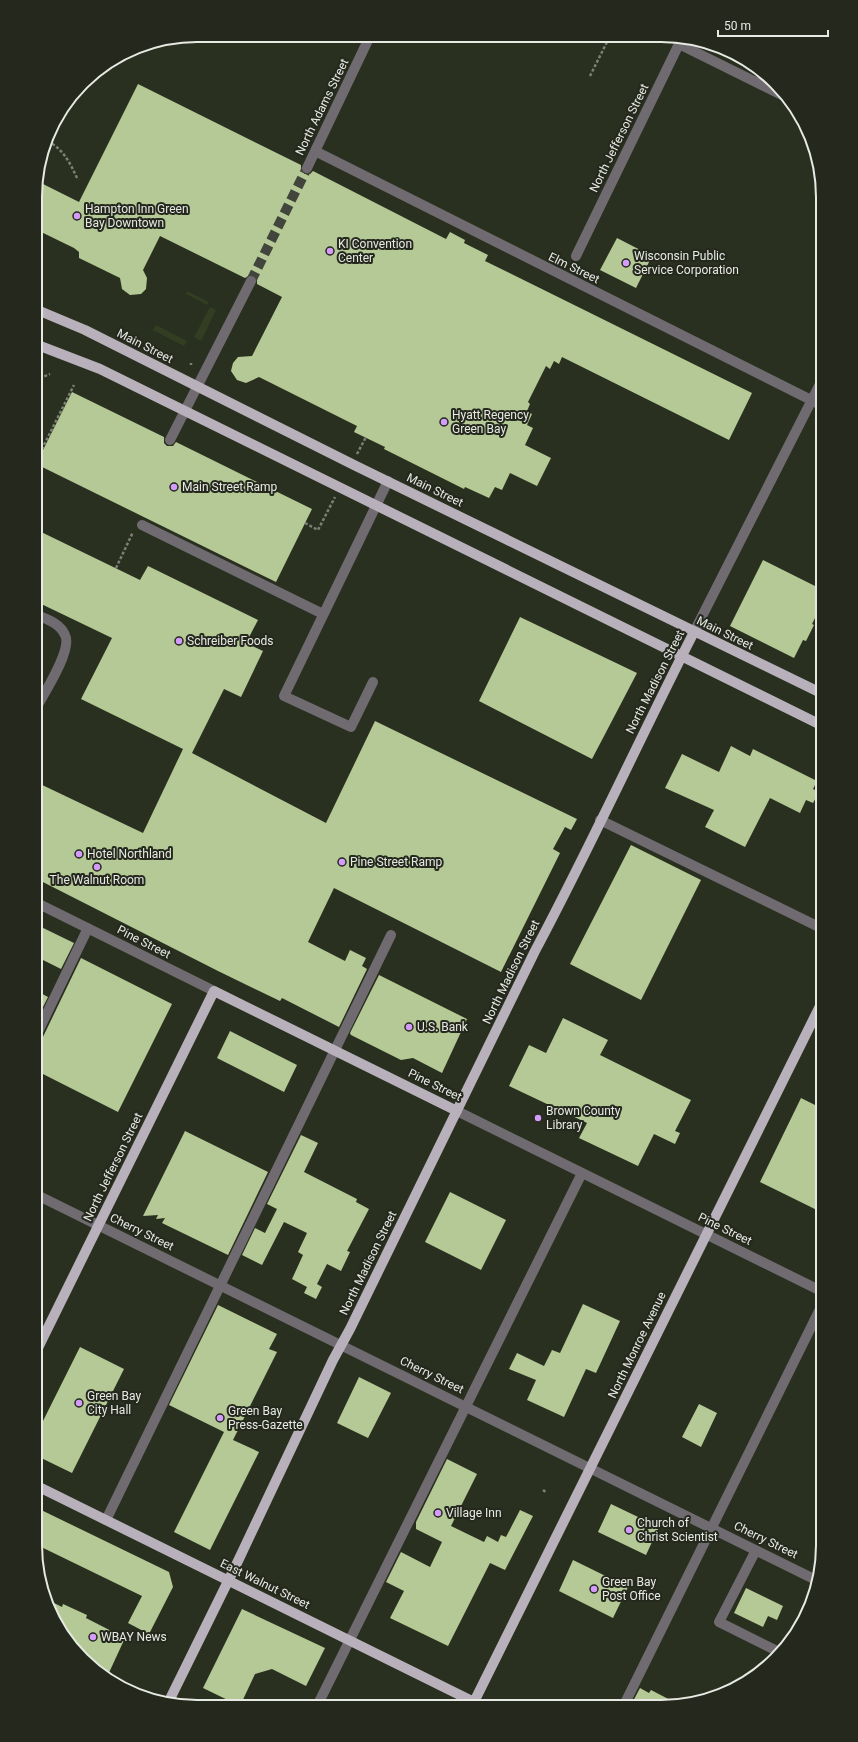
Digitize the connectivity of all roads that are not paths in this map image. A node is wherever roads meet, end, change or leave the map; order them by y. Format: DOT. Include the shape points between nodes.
graph roads {
  1 [pos="367,42"];
  2 [pos="775,92"];
  3 [pos="315,150"];
  4 [pos="307,168"];
  5 [pos="576,256"];
  6 [pos="251,281"];
  7 [pos="42,312"];
  8 [pos="42,347"];
  9 [pos="198,387"];
  10 [pos="816,392"];
  11 [pos="812,400"];
  12 [pos="816,402"];
  13 [pos="185,411"];
  14 [pos="170,440"];
  15 [pos="388,482"];
  16 [pos="376,506"];
  17 [pos="142,525"];
  18 [pos="323,614"];
  19 [pos="42,617"];
  20 [pos="694,632"];
  21 [pos="682,656"];
  22 [pos="373,682"];
  23 [pos="816,688"];
  24 [pos="42,697"];
  25 [pos="816,723"];
  26 [pos="600,820"];
  27 [pos="42,905"];
  28 [pos="816,926"];
  29 [pos="88,928"];
  30 [pos="391,935"];
  31 [pos="214,991"];
  32 [pos="816,1014"];
  33 [pos="42,1023"];
  34 [pos="334,1051"];
  35 [pos="457,1111"];
  36 [pos="582,1173"];
  37 [pos="42,1198"];
  38 [pos="99,1226"];
  39 [pos="706,1234"];
  40 [pos="220,1285"];
  41 [pos="816,1289"];
  42 [pos="816,1317"];
  43 [pos="42,1340"];
  44 [pos="341,1344"];
  45 [pos="467,1407"];
  46 [pos="590,1468"];
  47 [pos="42,1488"];
  48 [pos="106,1520"];
  49 [pos="713,1529"];
  50 [pos="756,1550"];
  51 [pos="813,1577"];
  52 [pos="228,1581"];
  53 [pos="350,1641"];
  54 [pos="775,1650"];
  55 [pos="171,1698"];
  56 [pos="320,1700"];
  57 [pos="466,1700"];
  58 [pos="478,1700"];
  59 [pos="627,1700"];
  1 -- 3 [label="street, North Adams Street"];
  2 -- 5 [label="street, North Jefferson Street" via="679,44"];
  3 -- 4 [label="street, North Adams Street"];
  3 -- 11 [label="street, Elm Street"];
  6 -- 9 [label="street"];
  7 -- 9 [label="main road, Main Street" via="79,327"];
  8 -- 13 [label="main road" via="96,367"];
  9 -- 13 [label="street"];
  9 -- 15 [label="main road, Main Street"];
  10 -- 11 [label="street, North Madison Street"];
  11 -- 12 [label="street, Elm Street"];
  11 -- 20 [label="street, North Madison Street"];
  13 -- 14 [label="street"];
  13 -- 16 [label="main road"];
  15 -- 16 [label="street"];
  15 -- 20 [label="main road, Main Street"];
  16 -- 18 [label="street"];
  16 -- 21 [label="main road"];
  17 -- 18 [label="street"];
  18 -- 22 [label="street" via="284,696 351,727"];
  19 -- 24 [label="street" via="58,625 66,635 68,644"];
  20 -- 21 [label="main road, North Madison Street"];
  20 -- 23 [label="main road, Main Street"];
  21 -- 25 [label="main road"];
  21 -- 26 [label="main road, North Madison Street"];
  26 -- 28 [label="street"];
  26 -- 35 [label="main road, North Madison Street"];
  27 -- 29 [label="street, Pine Street"];
  29 -- 31 [label="street, Pine Street"];
  29 -- 33 [label="street"];
  30 -- 34 [label="street"];
  31 -- 34 [label="main road, Pine Street"];
  31 -- 38 [label="main road, North Jefferson Street"];
  32 -- 39 [label="main road, North Monroe Avenue"];
  34 -- 35 [label="main road, Pine Street"];
  34 -- 40 [label="street"];
  35 -- 36 [label="street, Pine Street"];
  35 -- 44 [label="main road, North Madison Street"];
  36 -- 39 [label="street, Pine Street"];
  36 -- 45 [label="street"];
  37 -- 38 [label="street, Cherry Street"];
  38 -- 40 [label="street, Cherry Street"];
  38 -- 43 [label="main road, North Jefferson Street"];
  39 -- 41 [label="street, Pine Street"];
  39 -- 46 [label="main road, North Monroe Avenue"];
  40 -- 44 [label="street, Cherry Street"];
  40 -- 48 [label="street"];
  42 -- 49 [label="street"];
  44 -- 45 [label="street, Cherry Street"];
  44 -- 52 [label="main road, North Madison Street"];
  45 -- 46 [label="street, Cherry Street"];
  45 -- 53 [label="street"];
  46 -- 49 [label="street, Cherry Street"];
  46 -- 58 [label="main road, North Monroe Avenue"];
  47 -- 48 [label="main road, East Walnut Street"];
  48 -- 52 [label="main road, East Walnut Street"];
  49 -- 50 [label="street, Cherry Street"];
  49 -- 59 [label="street"];
  50 -- 51 [label="street, Cherry Street"];
  50 -- 54 [label="street" via="719,1622"];
  52 -- 53 [label="main road, East Walnut Street"];
  52 -- 55 [label="main road, North Madison Street"];
  53 -- 56 [label="street"];
  53 -- 57 [label="main road, East Walnut Street"];
}
